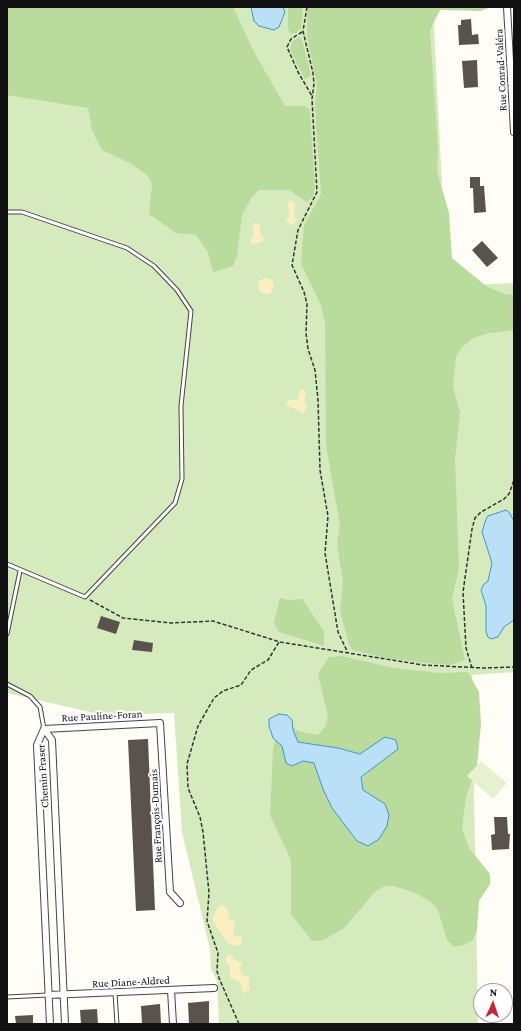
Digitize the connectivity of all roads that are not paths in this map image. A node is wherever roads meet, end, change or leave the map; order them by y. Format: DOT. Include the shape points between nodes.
graph roads {
  1 [pos="507,7"];
  2 [pos="514,132"];
  3 [pos="7,212"];
  4 [pos="7,564"];
  5 [pos="20,571"];
  6 [pos="7,634"];
  7 [pos="7,684"];
  8 [pos="160,723"];
  9 [pos="44,729"];
  10 [pos="180,903"];
  11 [pos="214,988"];
  12 [pos="171,990"];
  13 [pos="115,992"];
  14 [pos="48,995"];
  15 [pos="63,995"];
  16 [pos="7,997"];
  17 [pos="50,1024"];
  18 [pos="65,1024"];
  19 [pos="117,1024"];
  20 [pos="173,1024"];
  1 -- 2 [label="street, Rue Conrad-Valéra"];
  3 -- 5 [label="lane" via="22,212 127,248 154,266 177,290 190,311 181,406 182,479 176,503 85,597"];
  4 -- 5 [label="lane"];
  5 -- 6 [label="lane"];
  7 -- 9 [label="lane" via="30,696 40,707"];
  8 -- 9 [label="street, Rue Pauline-Foran"];
  8 -- 10 [label="street, Rue François-Dumais" via="170,892"];
  9 -- 14 [label="street, Chemin Fraser" via="37,745"];
  9 -- 15 [label="street, Chemin Fraser" via="52,740"];
  11 -- 12 [label="street, Rue Diane-Aldred"];
  12 -- 13 [label="street, Rue Diane-Aldred"];
  12 -- 20 [label="street"];
  13 -- 15 [label="street, Rue Diane-Aldred"];
  13 -- 19 [label="lane"];
  14 -- 15 [label="street, Rue Diane-Aldred"];
  14 -- 16 [label="lane"];
  14 -- 17 [label="street, Chemin Fraser"];
  15 -- 18 [label="street, Chemin Fraser"];
}
